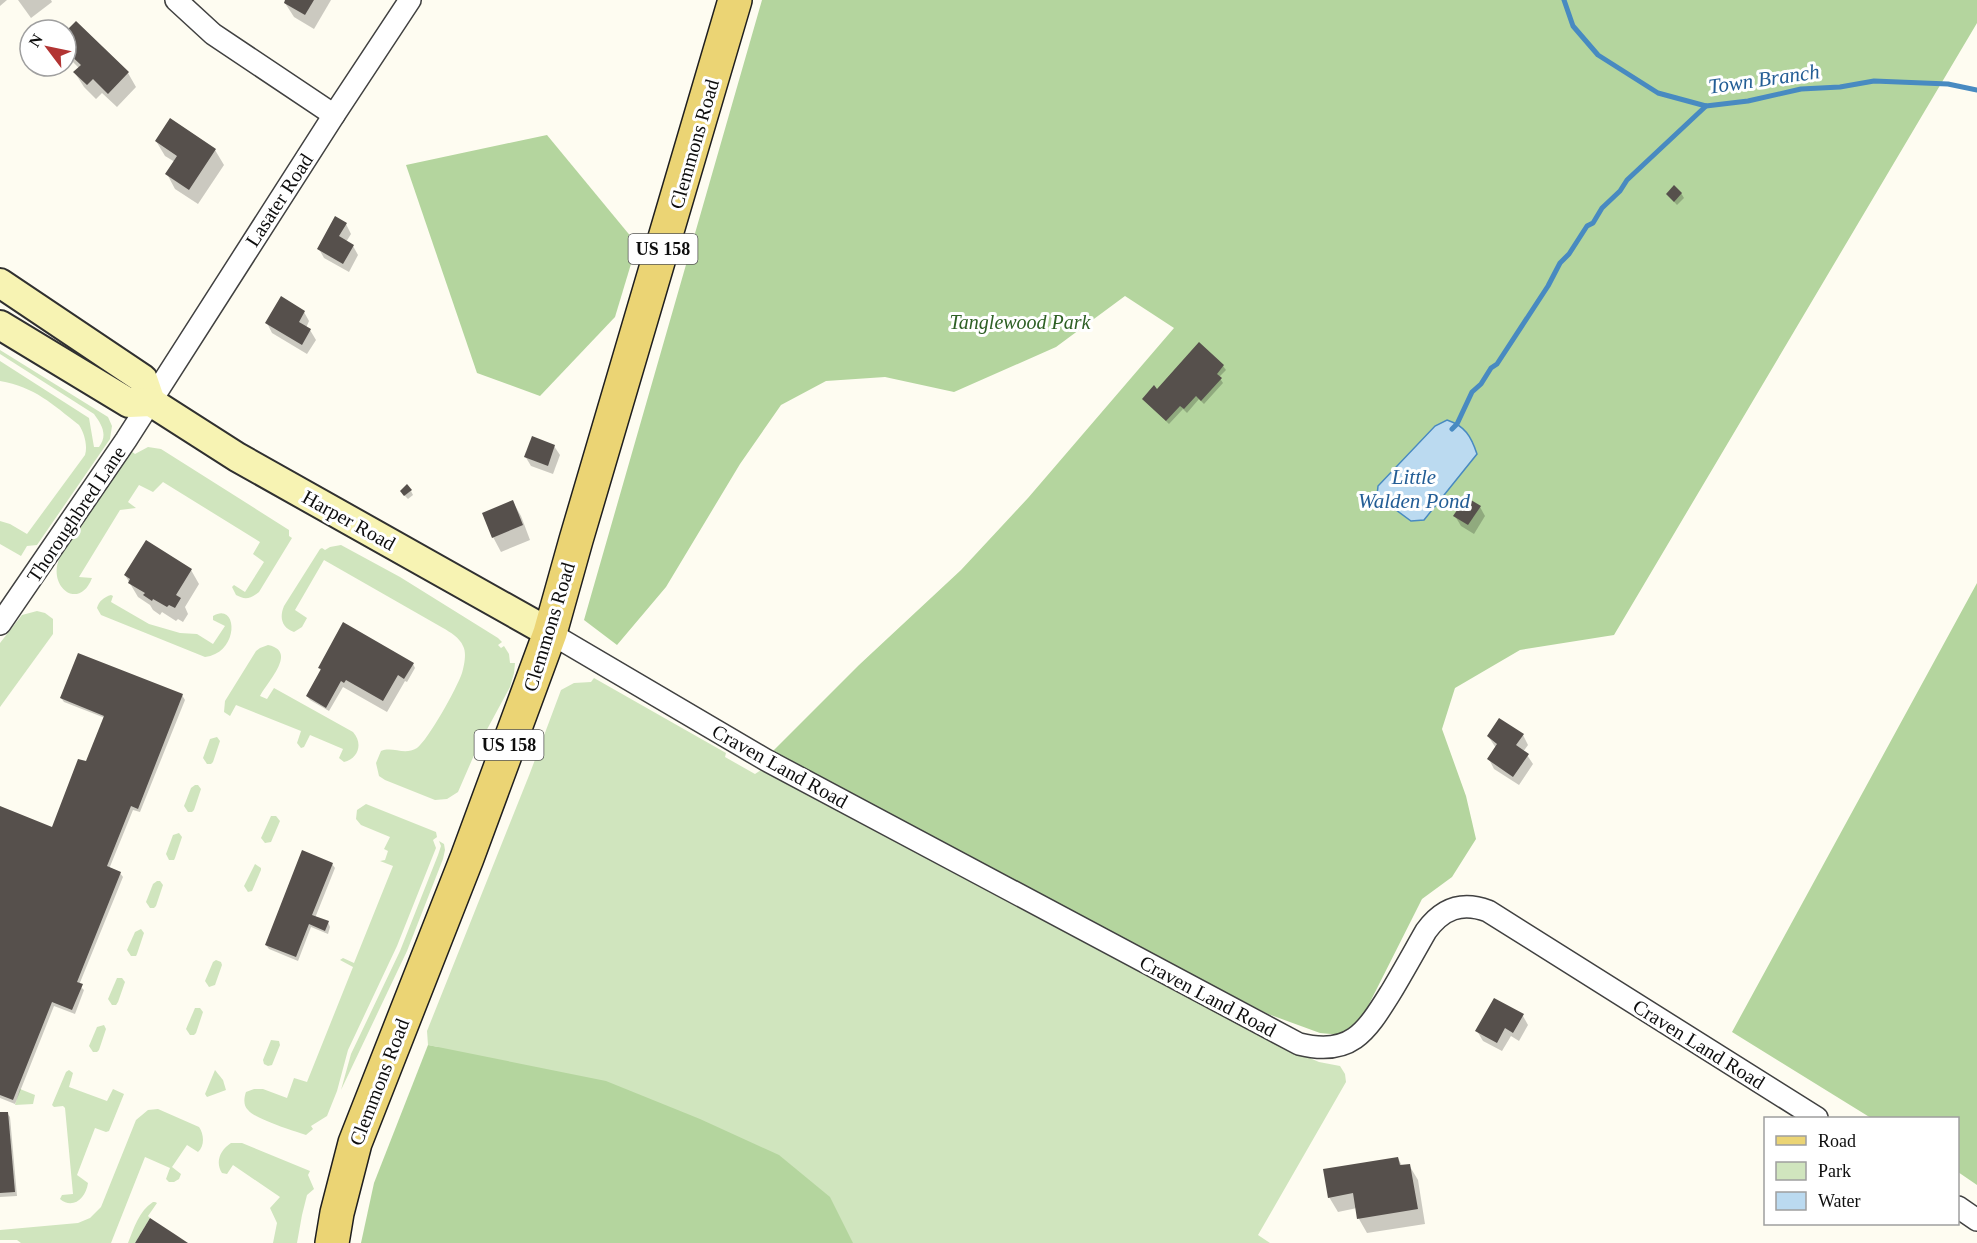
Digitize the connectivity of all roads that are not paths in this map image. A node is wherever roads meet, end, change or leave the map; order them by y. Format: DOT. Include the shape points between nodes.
graph roads {
  1 [pos="176,0"];
  2 [pos="410,0"];
  3 [pos="735,0"];
  4 [pos="334,114"];
  5 [pos="0,283"];
  6 [pos="0,325"];
  7 [pos="151,402"];
  8 [pos="0,624"];
  9 [pos="550,633"];
  10 [pos="1814,1117"];
  11 [pos="1959,1209"];
  12 [pos="1977,1220"];
  13 [pos="332,1243"];
  1 -- 4 [label="street" via="213,34"];
  2 -- 4 [label="street, Lasater Road"];
  3 -- 9 [label="main road, Clemmons Road / US 158"];
  4 -- 7 [label="street, Lasater Road"];
  5 -- 7 [label="main road" via="144,379"];
  6 -- 7 [label="main road, Harper Road" via="129,403"];
  7 -- 8 [label="street, Thoroughbred Lane"];
  7 -- 9 [label="main road, Harper Road" via="237,457"];
  9 -- 10 [label="street, Craven Land Road" via="765,760 1299,1044 1330,1048 1353,1040 1371,1024 1435,919 1464,906 1480,908"];
  9 -- 13 [label="main road, Clemmons Road / US 158" via="355,1143"];
  11 -- 12 [label="street"];
}
